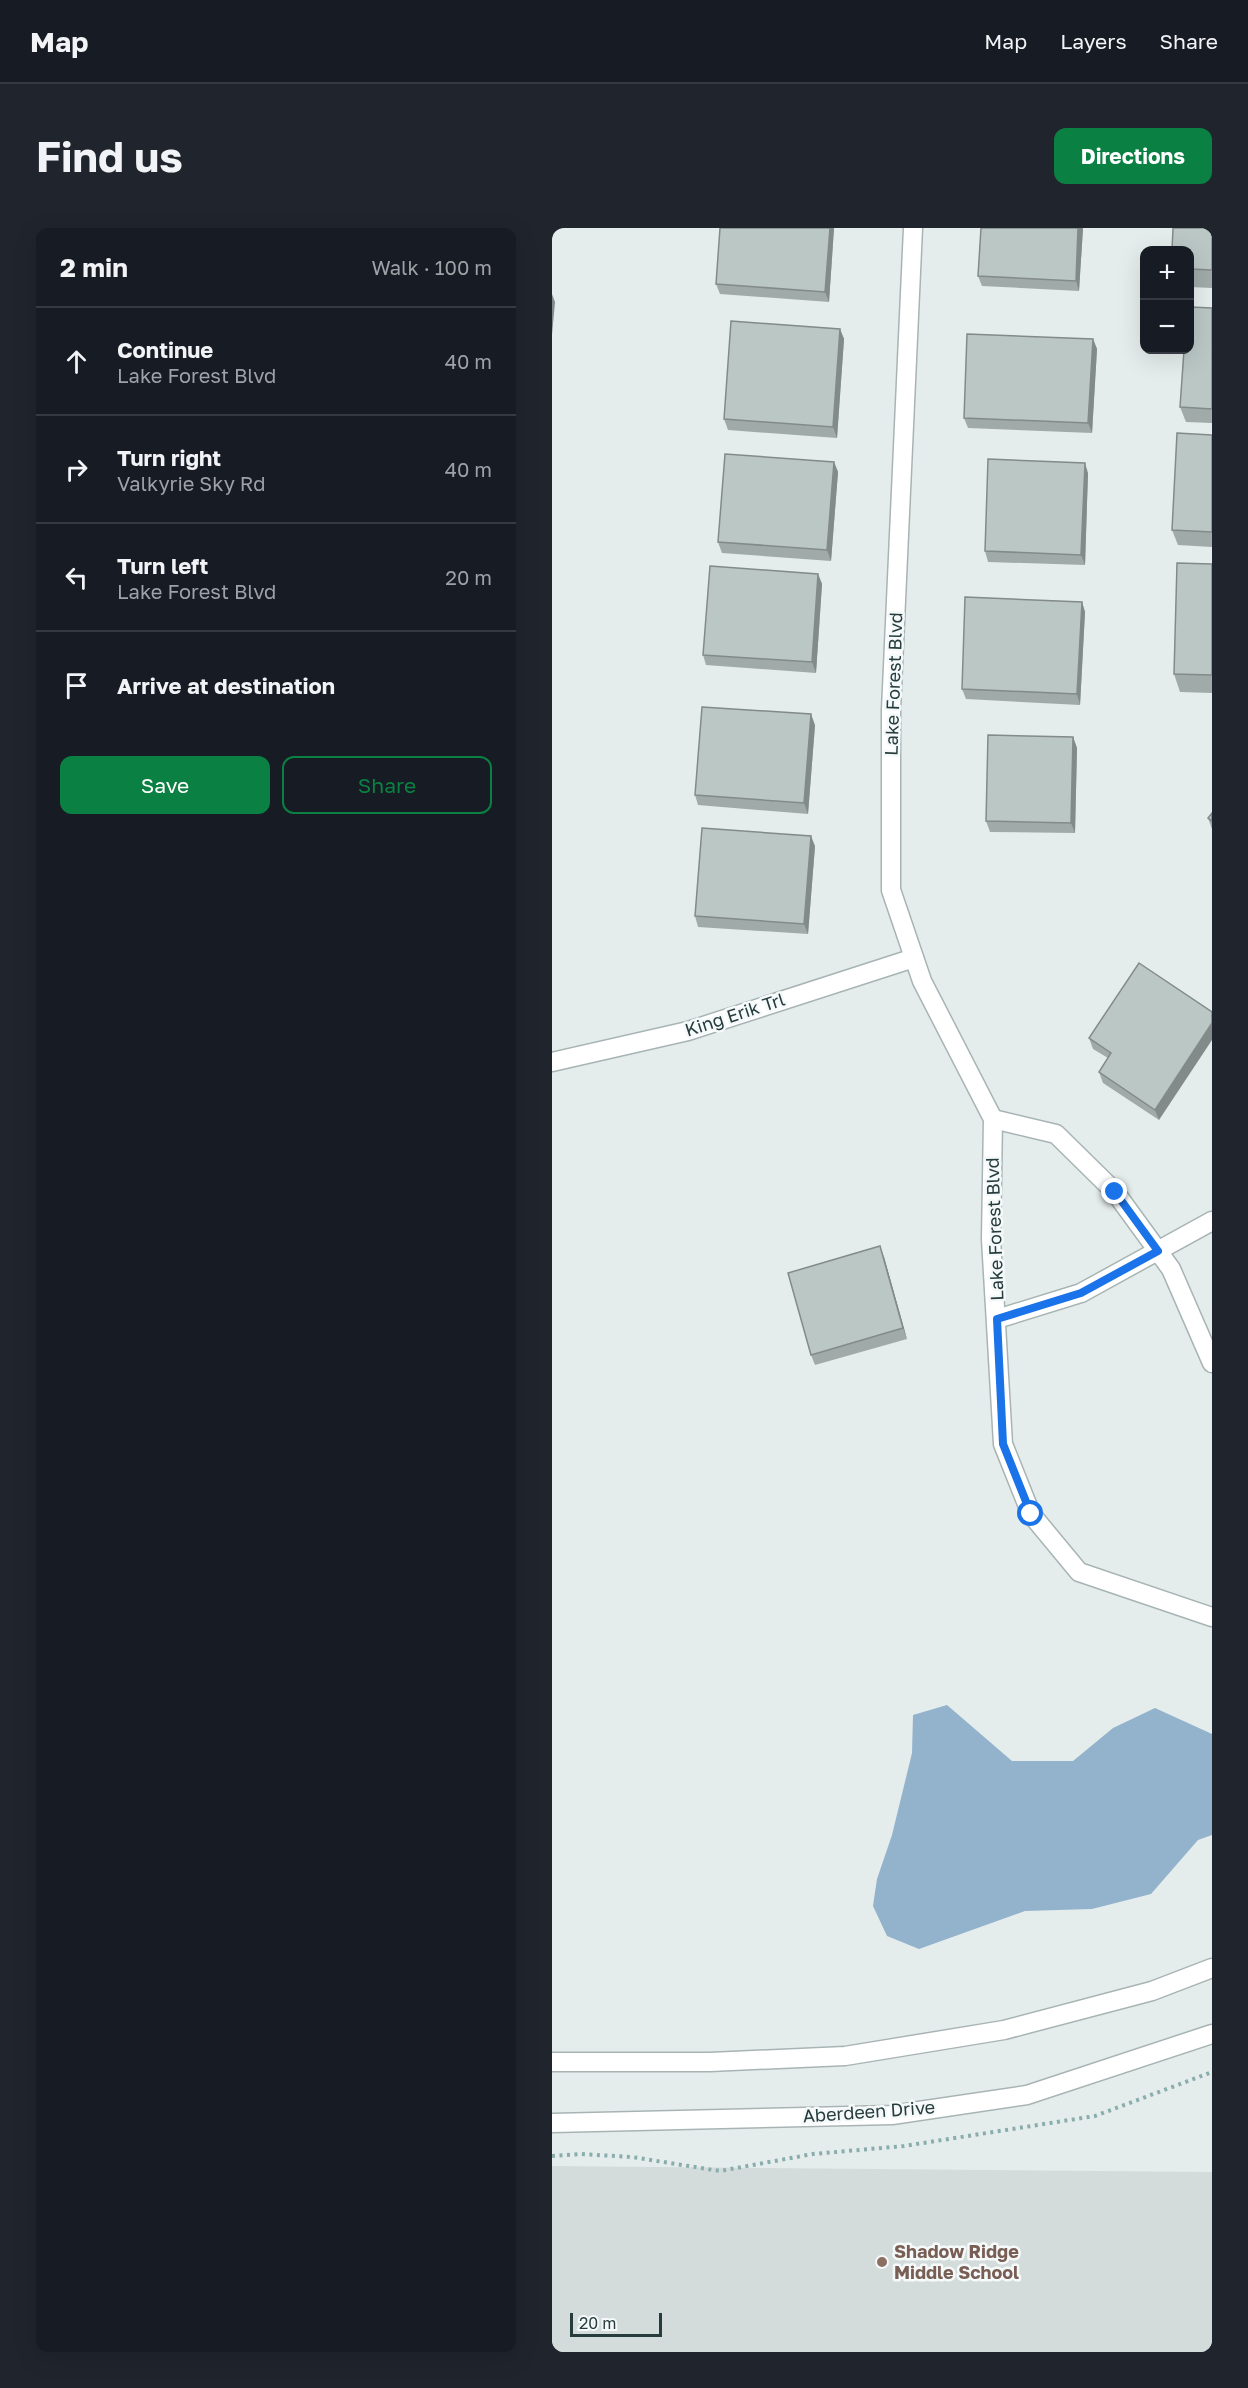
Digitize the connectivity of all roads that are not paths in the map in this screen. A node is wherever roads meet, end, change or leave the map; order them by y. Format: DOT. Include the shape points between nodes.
graph roads {
  1 [pos="913,228"];
  2 [pos="914,958"];
  3 [pos="552,1062"];
  4 [pos="993,1119"];
  5 [pos="1212,1221"];
  6 [pos="1158,1251"];
  7 [pos="997,1319"];
  8 [pos="1212,1364"];
  9 [pos="1212,1617"];
  10 [pos="1212,1968"];
  11 [pos="1212,2034"];
  12 [pos="552,2062"];
  13 [pos="552,2123"];
  1 -- 2 [label="street, Lake Forest Blvd" via="891,710 891,890"];
  2 -- 3 [label="street, King Erik Trl" via="688,1031"];
  2 -- 4 [label="street, Lake Forest Blvd"];
  4 -- 6 [label="street" via="1056,1134 1115,1192"];
  4 -- 7 [label="street, Lake Forest Blvd" via="991,1239"];
  5 -- 6 [label="street"];
  6 -- 7 [label="street" via="1081,1293"];
  6 -- 8 [label="street" via="1171,1269"];
  7 -- 9 [label="street, Lake Forest Blvd" via="1003,1444 1031,1514 1079,1572"];
  10 -- 12 [label="street" via="1152,1991 1004,2030 845,2056 710,2062"];
  11 -- 13 [label="street, Aberdeen Drive" via="1027,2095 892,2115"];
}
